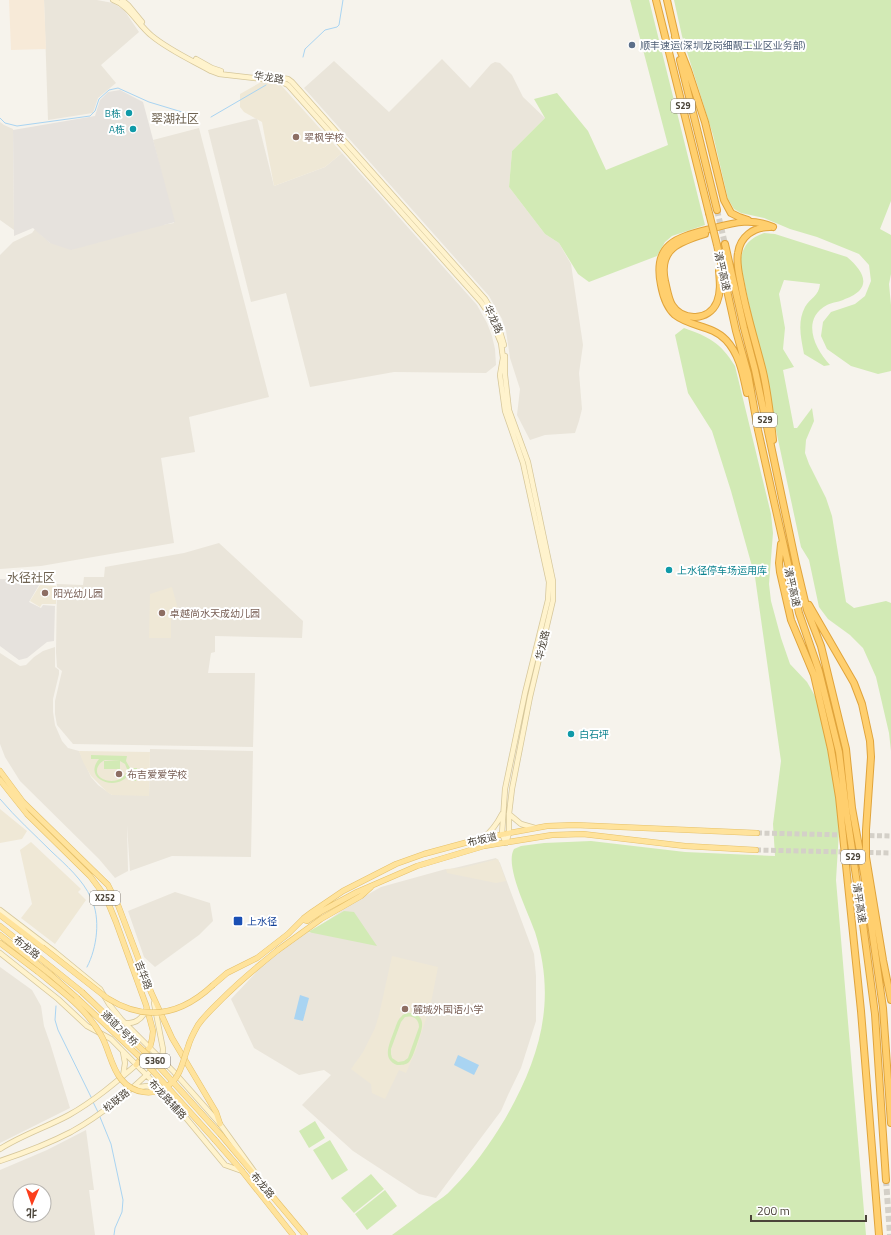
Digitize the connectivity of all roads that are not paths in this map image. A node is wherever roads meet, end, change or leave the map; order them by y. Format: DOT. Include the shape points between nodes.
graph roads {
  1 [pos="113,0"];
  2 [pos="122,0"];
  3 [pos="656,0"];
  4 [pos="667,0"];
  5 [pos="675,37"];
  6 [pos="717,210"];
  7 [pos="763,223"];
  8 [pos="773,227"];
  9 [pos="725,244"];
  10 [pos="717,245"];
  11 [pos="758,430"];
  12 [pos="781,495"];
  13 [pos="782,540"];
  14 [pos="804,597"];
  15 [pos="0,771"];
  16 [pos="0,780"];
  17 [pos="504,811"];
  18 [pos="509,814"];
  19 [pos="535,828"];
  20 [pos="509,833"];
  21 [pos="756,833"];
  22 [pos="502,834"];
  23 [pos="483,838"];
  24 [pos="506,843"];
  25 [pos="756,850"];
  26 [pos="372,886"];
  27 [pos="0,910"];
  28 [pos="0,915"];
  29 [pos="305,920"];
  30 [pos="0,926"];
  31 [pos="0,934"];
  32 [pos="0,943"];
  33 [pos="0,952"];
  34 [pos="82,992"];
  35 [pos="151,992"];
  36 [pos="78,998"];
  37 [pos="891,1000"];
  38 [pos="146,1005"];
  39 [pos="125,1023"];
  40 [pos="150,1047"];
  41 [pos="122,1050"];
  42 [pos="162,1060"];
  43 [pos="136,1065"];
  44 [pos="146,1075"];
  45 [pos="123,1076"];
  46 [pos="129,1090"];
  47 [pos="164,1093"];
  48 [pos="891,1123"];
  49 [pos="220,1124"];
  50 [pos="221,1135"];
  51 [pos="215,1140"];
  52 [pos="0,1150"];
  53 [pos="0,1161"];
  54 [pos="242,1171"];
  55 [pos="886,1180"];
  56 [pos="271,1194"];
  57 [pos="293,1235"];
  58 [pos="305,1235"];
  59 [pos="879,1235"];
  1 -- 17 [label="street, 华龙路" via="125,7 158,41 211,71 280,81 288,85 489,314 501,342 503,358 500,375 505,411 523,463 549,582 548,600 525,693"];
  2 -- 18 [label="street, 华龙路" via="160,39 212,68 284,78 292,82 485,299 491,309 504,341 504,375 509,410 528,462 554,581 553,600 530,697"];
  3 -- 10 [label="highway, 清平高速 / S29, bridge"];
  4 -- 5 [label="highway, S29"];
  5 -- 6 [label="highway, S29"];
  5 -- 7 [label="highway" via="705,122 726,205 734,215"];
  7 -- 8 [label="highway"];
  7 -- 11 [label="highway" via="735,222 681,237 665,249 659,269 666,305 672,312 720,334 734,351 741,367"];
  8 -- 10 [label="highway" via="758,224 734,226 677,244 667,256 664,276 671,302 682,314 691,317 701,316 709,313 715,305 720,284"];
  8 -- 12 [label="highway" via="760,228 747,234 740,246 737,259 746,312 763,372"];
  9 -- 12 [label="highway, 清平高速 / S29"];
  10 -- 11 [label="highway, 清平高速 / S29" via="748,374"];
  11 -- 13 [label="highway, 清平高速 / S29"];
  12 -- 14 [label="highway, 清平高速 / S29"];
  13 -- 55 [label="highway, 清平高速 / S29" via="800,620 819,671 839,752 875,1014"];
  13 -- 59 [label="highway" via="779,563 782,580 793,628 816,684 839,797"];
  14 -- 37 [label="highway" via="854,683 862,704 870,741 866,857"];
  14 -- 48 [label="highway, 清平高速 / S29" via="821,646 846,750 852,808 883,1008"];
  15 -- 35 [label="main road, 吉华路 / X252" via="23,802 108,885"];
  16 -- 38 [label="main road, 吉华路 / X252" via="27,814 99,888 113,914"];
  17 -- 22 [label="street, 华龙路"];
  17 -- 23 [label="street" via="497,824"];
  18 -- 19 [label="street" via="520,824"];
  18 -- 20 [label="street, 华龙路"];
  19 -- 20 [label="main road, 布坂道"];
  19 -- 21 [label="main road, 布坂道" via="575,825"];
  20 -- 22 [label="main road, 布坂道"];
  20 -- 24 [label="street, 华龙路"];
  22 -- 23 [label="main road, 布坂道"];
  22 -- 24 [label="street"];
  23 -- 29 [label="main road, 布坂道" via="396,864 343,891"];
  24 -- 25 [label="main road, 布坂道" via="552,835 583,834 685,846"];
  24 -- 26 [label="main road, 布坂道" via="484,846 423,864"];
  26 -- 29 [label="main road, 布坂道"];
  26 -- 32 [label="main road, bridge" via="361,896 321,918 245,976 199,1024 174,1081 156,1092 140,1092 121,1079 105,1042 90,1018 72,1000"];
  27 -- 39 [label="street" via="100,989"];
  28 -- 29 [label="main road, 布坂道, bridge" via="107,998 121,1006 147,1013 160,1013 188,1004 227,973 257,958"];
  30 -- 34 [label="main road, 布龙路 / S360"];
  31 -- 36 [label="main road, 布龙路 / S360"];
  33 -- 41 [label="street, 布龙路辅路" via="87,1026 109,1037"];
  34 -- 50 [label="main road, 通道2号桥 / S360, bridge" via="154,1061"];
  35 -- 42 [label="street" via="161,1039"];
  35 -- 49 [label="main road, 吉华路 / X252" via="176,1047 216,1112"];
  36 -- 51 [label="main road, 通道2号桥 / S360, bridge" via="143,1060"];
  38 -- 39 [label="street" via="141,1018 133,1023"];
  38 -- 40 [label="main road, 吉华路 / X252" via="152,1032"];
  39 -- 40 [label="street"];
  40 -- 42 [label="street"];
  40 -- 43 [label="main road"];
  41 -- 43 [label="street, 布龙路辅路"];
  41 -- 45 [label="street" via="125,1063"];
  42 -- 44 [label="street, 松联路"];
  42 -- 49 [label="street"];
  43 -- 44 [label="street, 布龙路辅路"];
  43 -- 45 [label="street, 松联路"];
  44 -- 46 [label="street, 松联路"];
  44 -- 47 [label="street, 布龙路辅路"];
  45 -- 52 [label="street, 松联路" via="82,1107"];
  46 -- 47 [label="street" via="147,1086"];
  46 -- 53 [label="street, 松联路" via="105,1110 71,1131"];
  47 -- 54 [label="street, 布龙路辅路" via="225,1165"];
  49 -- 56 [label="street, 吉华路 / X252"];
  50 -- 56 [label="main road, 布龙路 / S360"];
  51 -- 54 [label="main road, 布龙路 / S360"];
  54 -- 57 [label="main road, 布龙路 / S360"];
  56 -- 58 [label="main road, 布龙路 / S360"];
}
